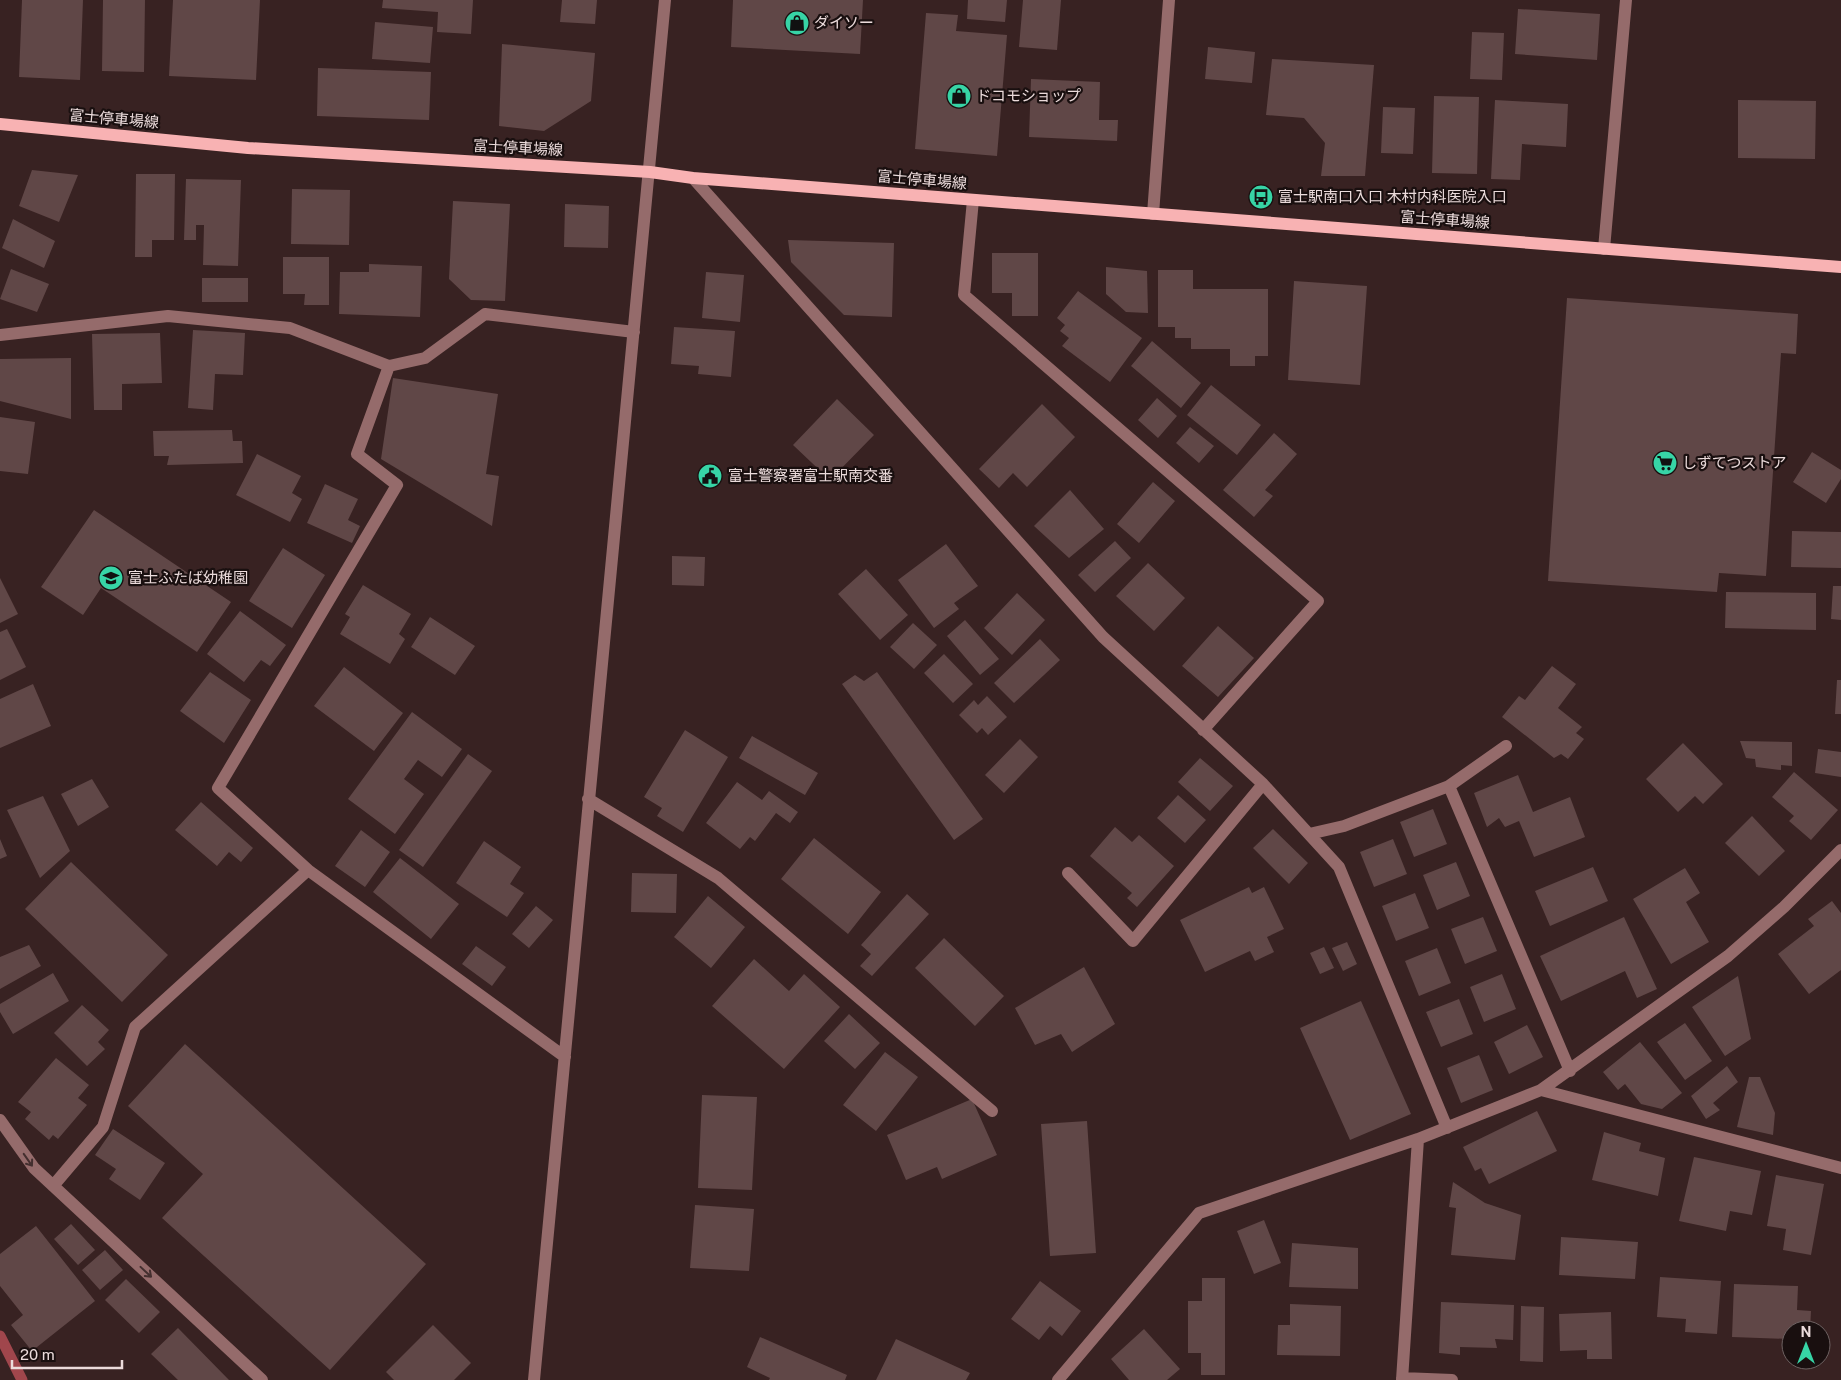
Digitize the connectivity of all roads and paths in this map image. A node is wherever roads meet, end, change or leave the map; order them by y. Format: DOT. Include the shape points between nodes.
graph roads {
  1 [pos="665,0"];
  2 [pos="1169,0"];
  3 [pos="1626,0"];
  4 [pos="0,124"];
  5 [pos="650,172"];
  6 [pos="693,178"];
  7 [pos="973,200"];
  8 [pos="1153,214"];
  9 [pos="1604,249"];
  10 [pos="1841,267"];
  11 [pos="634,332"];
  12 [pos="0,335"];
  13 [pos="389,366"];
  14 [pos="1203,730"];
  15 [pos="1506,746"];
  16 [pos="1263,784"];
  17 [pos="1449,786"];
  18 [pos="588,799"];
  19 [pos="1309,834"];
  20 [pos="1838,859"];
  21 [pos="308,870"];
  22 [pos="1068,873"];
  23 [pos="565,1057"];
  24 [pos="1570,1071"];
  25 [pos="1541,1090"];
  26 [pos="992,1111"];
  27 [pos="0,1120"];
  28 [pos="1447,1128"];
  29 [pos="1418,1139"];
  30 [pos="1841,1168"];
  31 [pos="53,1186"];
  32 [pos="1402,1379"];
  33 [pos="262,1380"];
  34 [pos="534,1380"];
  35 [pos="1058,1380"];
  36 [pos="1452,1380"];
  1 -- 5 [label="street"];
  2 -- 8 [label="street"];
  3 -- 9 [label="street"];
  4 -- 5 [label="main road, 富士停車場線" via="248,148"];
  5 -- 6 [label="main road, 富士停車場線"];
  5 -- 11 [label="street"];
  6 -- 7 [label="main road, 富士停車場線"];
  6 -- 14 [label="street" via="1103,638"];
  7 -- 8 [label="main road, 富士停車場線"];
  7 -- 14 [label="street" via="964,295 1318,601"];
  8 -- 9 [label="main road, 富士停車場線"];
  9 -- 10 [label="main road, 富士停車場線"];
  11 -- 13 [label="street" via="485,314 425,358"];
  11 -- 18 [label="street"];
  12 -- 13 [label="street" via="168,316 290,328"];
  13 -- 21 [label="street" via="357,454 397,485 218,788"];
  14 -- 16 [label="street"];
  15 -- 17 [label="street"];
  16 -- 19 [label="street"];
  16 -- 22 [label="street" via="1133,941"];
  17 -- 19 [label="street" via="1344,826"];
  17 -- 24 [label="street"];
  18 -- 23 [label="street"];
  18 -- 26 [label="street" via="718,878"];
  19 -- 28 [label="street" via="1339,866"];
  20 -- 24 [label="street" via="1728,956"];
  21 -- 23 [label="street"];
  21 -- 31 [label="street" via="135,1027 103,1127"];
  23 -- 34 [label="street"];
  24 -- 25 [label="street"];
  25 -- 28 [label="street"];
  25 -- 30 [label="street"];
  27 -- 31 [label="street, one-way" via="34,1168"];
  28 -- 29 [label="street"];
  29 -- 32 [label="street"];
  29 -- 35 [label="street" via="1199,1214"];
  31 -- 33 [label="street, one-way"];
  32 -- 36 [label="street"];
}
